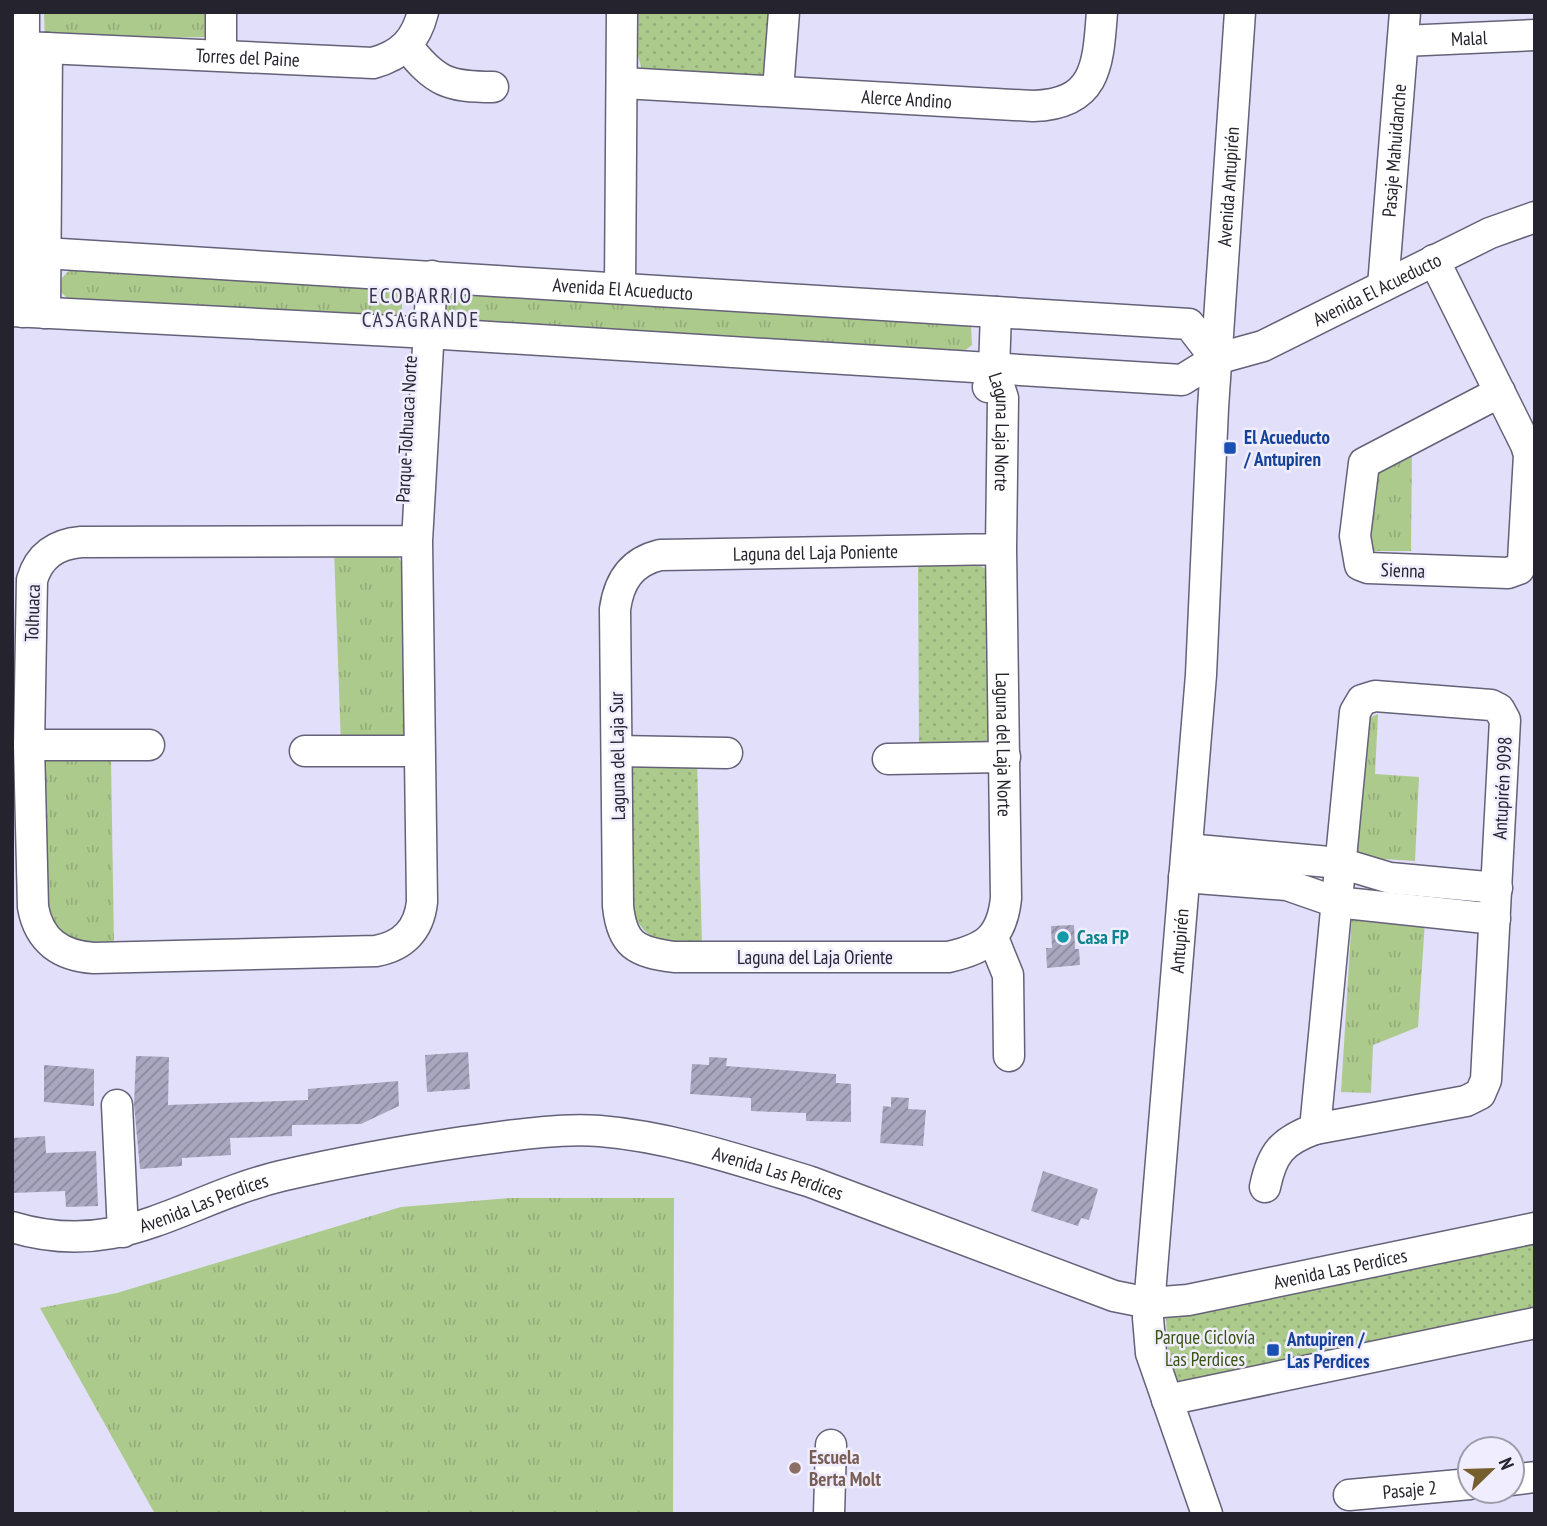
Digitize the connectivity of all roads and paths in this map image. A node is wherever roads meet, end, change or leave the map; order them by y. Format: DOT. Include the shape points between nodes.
graph roads {
  1 [pos="24,12"];
  2 [pos="221,12"];
  3 [pos="423,12"];
  4 [pos="622,12"];
  5 [pos="784,12"];
  6 [pos="1102,12"];
  7 [pos="1240,12"];
  8 [pos="1404,27"];
  9 [pos="1535,35"];
  10 [pos="407,46"];
  11 [pos="36,47"];
  12 [pos="221,55"];
  13 [pos="632,84"];
  14 [pos="493,87"];
  15 [pos="778,89"];
  16 [pos="1535,217"];
  17 [pos="27,252"];
  18 [pos="1434,260"];
  19 [pos="424,276"];
  20 [pos="1383,286"];
  21 [pos="630,288"];
  22 [pos="27,312"];
  23 [pos="996,312"];
  24 [pos="420,333"];
  25 [pos="1216,359"];
  26 [pos="995,370"];
  27 [pos="1500,393"];
  28 [pos="408,541"];
  29 [pos="992,549"];
  30 [pos="634,566"];
  31 [pos="149,744"];
  32 [pos="29,745"];
  33 [pos="305,751"];
  34 [pos="419,751"];
  35 [pos="617,751"];
  36 [pos="727,754"];
  37 [pos="1005,757"];
  38 [pos="888,759"];
  39 [pos="1185,863"];
  40 [pos="1340,863"];
  41 [pos="1497,888"];
  42 [pos="1336,902"];
  43 [pos="1495,919"];
  44 [pos="993,938"];
  45 [pos="634,946"];
  46 [pos="1009,1056"];
  47 [pos="117,1105"];
  48 [pos="1315,1129"];
  49 [pos="1265,1187"];
  50 [pos="12,1227"];
  51 [pos="1535,1228"];
  52 [pos="123,1232"];
  53 [pos="1149,1303"];
  54 [pos="1535,1323"];
  55 [pos="1167,1400"];
  56 [pos="831,1446"];
  57 [pos="1456,1484"];
  58 [pos="1349,1495"];
  59 [pos="829,1514"];
  60 [pos="1207,1514"];
  1 -- 11 [label="street"];
  2 -- 12 [label="street"];
  3 -- 10 [label="street" via="418,32"];
  4 -- 13 [label="street"];
  5 -- 15 [label="street"];
  6 -- 15 [label="street, Alerce Andino" via="1092,77 1079,93 1058,104"];
  7 -- 25 [label="street, Avenida Antupirén"];
  8 -- 9 [label="street, Malal"];
  8 -- 20 [label="street, Pasaje Mahuidanche"];
  10 -- 12 [label="street, Torres del Paine" via="388,59 373,62"];
  10 -- 14 [label="street" via="436,78 451,85"];
  11 -- 12 [label="street, Torres del Paine"];
  11 -- 17 [label="street"];
  13 -- 15 [label="street, Alerce Andino"];
  13 -- 21 [label="street"];
  16 -- 18 [label="street, Avenida El Acueducto"];
  17 -- 19 [label="street, Avenida El Acueducto"];
  17 -- 22 [label="street"];
  18 -- 20 [label="street, Avenida El Acueducto"];
  18 -- 27 [label="street, Sienna"];
  19 -- 21 [label="street, Avenida El Acueducto"];
  19 -- 24 [label="street, Parque Tolhuaca Norte"];
  20 -- 25 [label="street, Avenida El Acueducto" via="1263,346"];
  21 -- 23 [label="street, Avenida El Acueducto"];
  22 -- 24 [label="street, Avenida El Acueducto"];
  23 -- 25 [label="street, Avenida El Acueducto" via="1189,324"];
  23 -- 26 [label="street, Laguna Laja Norte"];
  24 -- 26 [label="street, Avenida El Acueducto"];
  24 -- 28 [label="street, Parque Tolhuaca Norte"];
  25 -- 26 [label="street, Avenida El Acueducto" via="1182,380"];
  25 -- 39 [label="street, Antupirén" via="1203,634"];
  26 -- 29 [label="street, Laguna Laja Norte" via="1003,398"];
  27 -- 27 [label="street, Sienna" via="1529,454 1522,565 1508,573 1360,565 1355,537 1364,463"];
  28 -- 32 [label="street, Tolhuaca" via="81,542 50,552 40,560 32,580"];
  28 -- 34 [label="street, Tolhuaca"];
  29 -- 30 [label="street, Laguna del Laja Poniente" via="660,555"];
  29 -- 37 [label="street, Laguna del Laja Norte"];
  30 -- 35 [label="street, Laguna del Laja Sur" via="618,589 615,609"];
  31 -- 32 [label="street"];
  32 -- 34 [label="street, Tolhuaca" via="35,918 45,937 61,951 94,958 376,951 396,946 416,927 421,911"];
  33 -- 34 [label="street"];
  35 -- 36 [label="street"];
  35 -- 45 [label="street, Laguna del Laja Sur" via="618,906 623,931"];
  37 -- 38 [label="street"];
  37 -- 44 [label="street, Laguna del Laja Norte" via="1006,898 1002,924"];
  39 -- 40 [label="street"];
  39 -- 42 [label="street" via="1287,885"];
  39 -- 53 [label="street, Antupirén"];
  40 -- 41 [label="street" via="1390,878"];
  40 -- 41 [label="street, Antupirén 9098" via="1359,704 1375,696 1491,705 1502,713 1506,724"];
  40 -- 42 [label="street"];
  41 -- 43 [label="street"];
  42 -- 43 [label="street"];
  42 -- 48 [label="street"];
  43 -- 48 [label="street" via="1486,1080 1480,1094 1466,1101"];
  44 -- 45 [label="street, Laguna del Laja Oriente" via="948,957 674,957"];
  44 -- 46 [label="street" via="1008,975"];
  47 -- 52 [label="street"];
  48 -- 49 [label="street" via="1291,1138 1270,1163"];
  50 -- 52 [label="street, Avenida Las Perdices" via="72,1239"];
  51 -- 53 [label="street, Avenida Las Perdices" via="1188,1300"];
  52 -- 53 [label="street, Avenida Las Perdices" via="280,1176 522,1133 599,1131 678,1144 811,1182 1114,1296"];
  53 -- 55 [label="street, Antupirén" via="1151,1353"];
  54 -- 55 [label="street"];
  55 -- 60 [label="street, Antupirén"];
  56 -- 59 [label="street"];
  57 -- 58 [label="street, Pasaje 2"];
}
